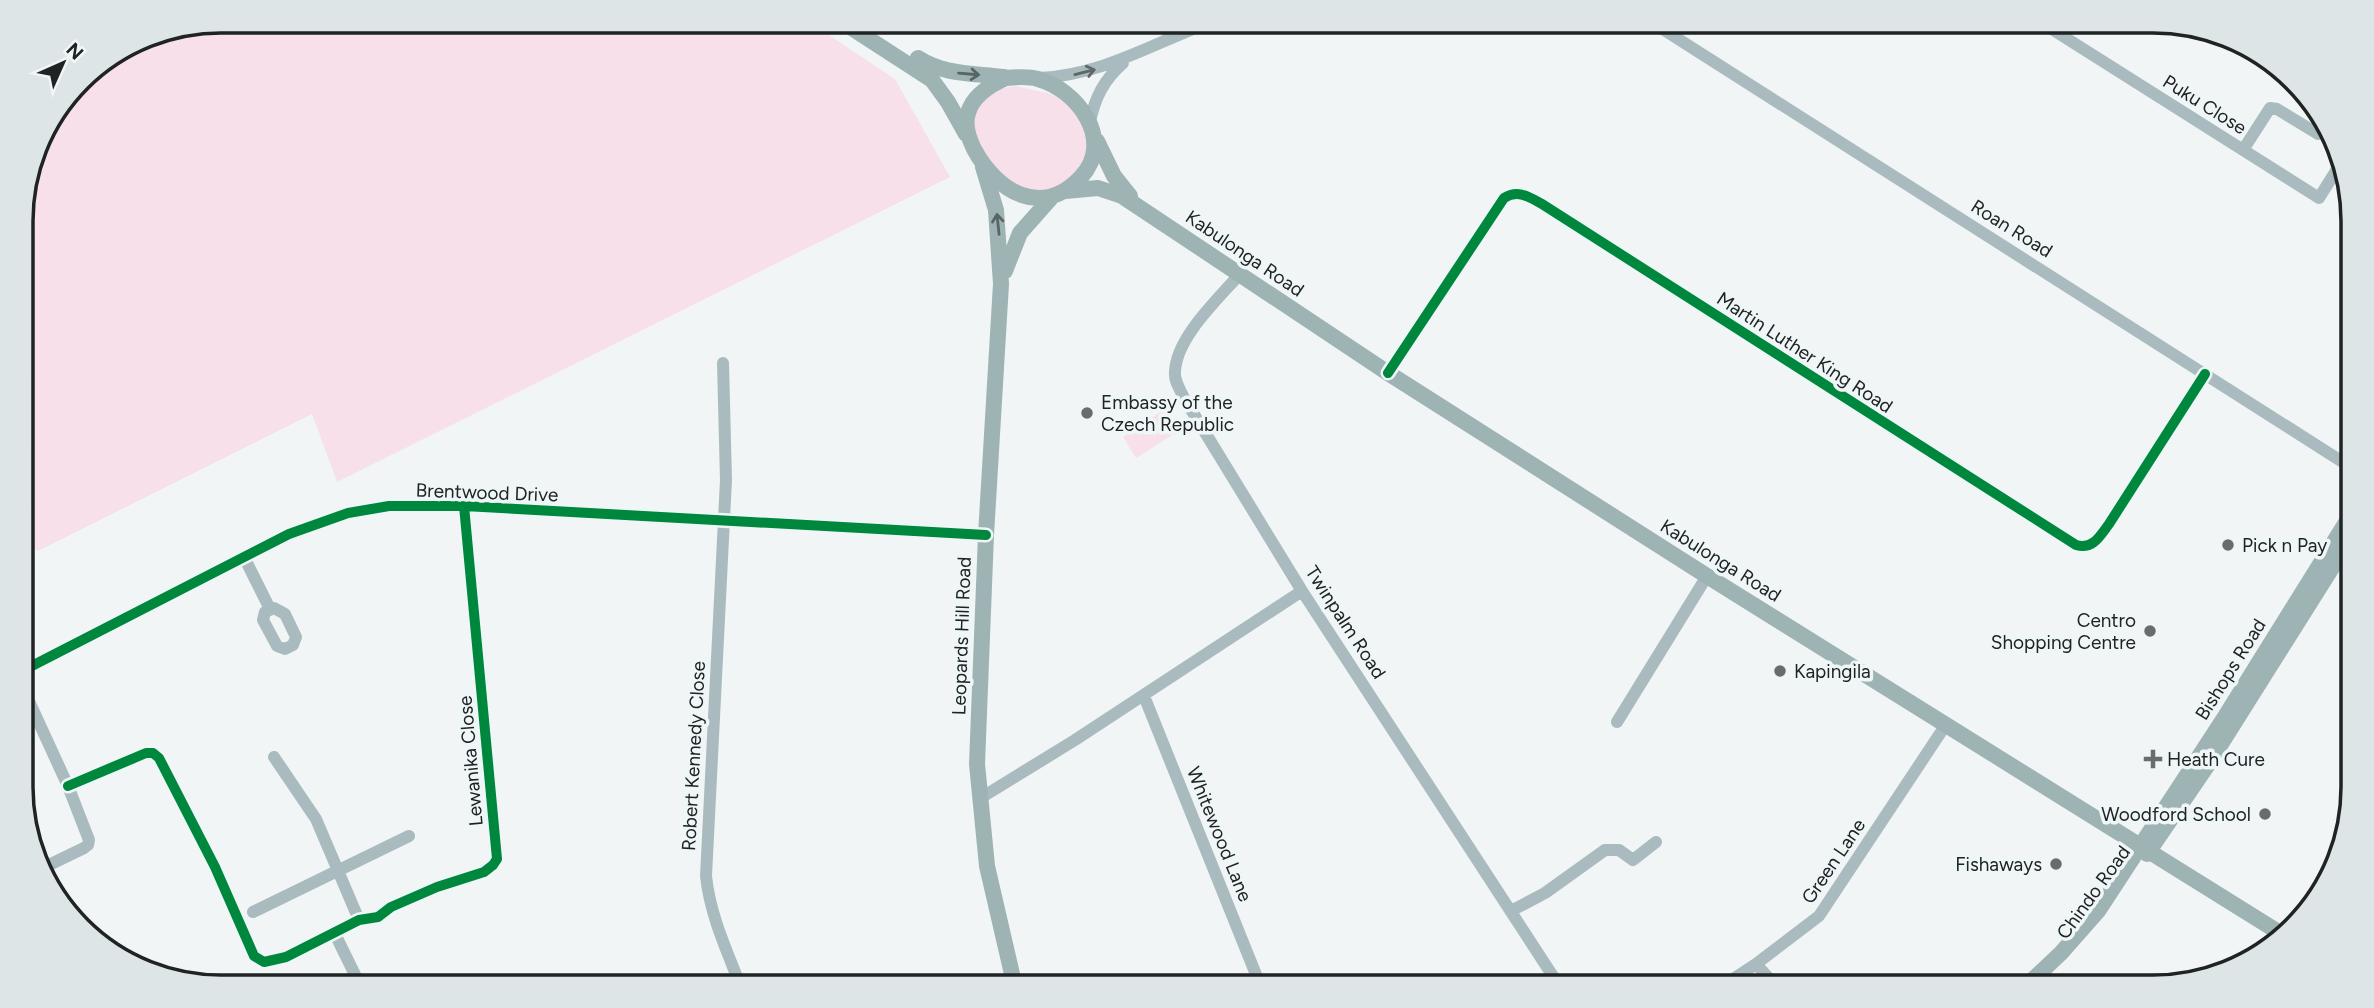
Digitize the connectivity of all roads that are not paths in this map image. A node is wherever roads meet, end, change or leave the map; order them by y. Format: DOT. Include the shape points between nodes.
graph roads {
  1 [pos="1669,33"];
  2 [pos="2058,33"];
  3 [pos="861,34"];
  4 [pos="879,34"];
  5 [pos="1168,34"];
  6 [pos="1179,34"];
  7 [pos="1170,37"];
  8 [pos="1131,56"];
  9 [pos="1006,78"];
  10 [pos="1037,78"];
  11 [pos="1093,129"];
  12 [pos="2318,134"];
  13 [pos="969,138"];
  14 [pos="2243,150"];
  15 [pos="983,167"];
  16 [pos="2334,174"];
  17 [pos="1058,194"];
  18 [pos="1146,212"];
  19 [pos="1238,275"];
  20 [pos="1001,284"];
  21 [pos="723,363"];
  22 [pos="1388,373"];
  23 [pos="2205,374"];
  24 [pos="2341,461"];
  25 [pos="464,506"];
  26 [pos="725,520"];
  27 [pos="2341,531"];
  28 [pos="986,535"];
  29 [pos="2341,553"];
  30 [pos="244,557"];
  31 [pos="1707,576"];
  32 [pos="1302,591"];
  33 [pos="270,609"];
  34 [pos="33,665"];
  35 [pos="1144,696"];
  36 [pos="33,710"];
  37 [pos="1617,723"];
  38 [pos="1945,726"];
  39 [pos="274,757"];
  40 [pos="68,786"];
  41 [pos="979,799"];
  42 [pos="409,836"];
  43 [pos="1656,842"];
  44 [pos="2145,848"];
  45 [pos="51,864"];
  46 [pos="339,871"];
  47 [pos="1511,911"];
  48 [pos="253,912"];
  49 [pos="359,920"];
  50 [pos="2275,930"];
  51 [pos="335,934"];
  52 [pos="1756,964"];
  53 [pos="1256,974"];
  54 [pos="1552,974"];
  55 [pos="1740,974"];
  56 [pos="1765,974"];
  57 [pos="2038,974"];
  58 [pos="2053,974"];
  59 [pos="355,975"];
  60 [pos="736,975"];
  61 [pos="1012,975"];
  1 -- 23 [label="street, Roan Road"];
  2 -- 14 [label="street, Puku Close"];
  3 -- 13 [label="main road" via="932,80"];
  4 -- 9 [label="main road, one-way" via="932,68"];
  5 -- 7 [label="street"];
  6 -- 7 [label="street"];
  7 -- 8 [label="street"];
  10 -- 8 [label="street, one-way" via="1087,72"];
  8 -- 11 [label="street" via="1102,85 1094,106"];
  9 -- 10 [label="main road"];
  9 -- 13 [label="main road" via="982,91 971,106"];
  10 -- 11 [label="main road" via="1074,100"];
  11 -- 17 [label="main road" via="1091,164 1077,182"];
  11 -- 18 [label="main road, Kabulonga Road" via="1118,183"];
  12 -- 14 [label="street" via="2270,108"];
  13 -- 15 [label="main road"];
  14 -- 16 [label="street, Puku Close" via="2319,198"];
  15 -- 17 [label="main road" via="1017,194 1031,198"];
  20 -- 15 [label="main road, Leopards Hill Road, one-way" via="996,210"];
  17 -- 18 [label="main road, Kabulonga Road" via="1105,189"];
  17 -- 20 [label="main road, Leopards Hill Road" via="1020,233"];
  18 -- 19 [label="main road, Kabulonga Road"];
  19 -- 22 [label="main road, Kabulonga Road"];
  19 -- 32 [label="street, Twinpalm Road" via="1186,338 1175,380"];
  20 -- 28 [label="main road, Leopards Hill Road"];
  21 -- 26 [label="street, Robert Kennedy Close"];
  22 -- 23 [label="street, Martin Luther King Road" via="1504,198 1519,193 2083,547 2095,543 2109,524"];
  22 -- 31 [label="main road, Kabulonga Road"];
  23 -- 24 [label="street, Roan Road"];
  25 -- 26 [label="street, Brentwood Drive"];
  25 -- 30 [label="street, Brentwood Drive" via="389,506 348,513 289,534"];
  25 -- 49 [label="street, Lewanika Close" via="497,859 484,872 426,892 378,917"];
  26 -- 28 [label="street, Brentwood Drive"];
  26 -- 60 [label="street, Robert Kennedy Close" via="706,876 717,925"];
  27 -- 44 [label="main road, Bishops Road"];
  28 -- 41 [label="main road, Leopards Hill Road" via="976,764"];
  29 -- 44 [label="main road, Bishops Road" via="2209,763"];
  30 -- 33 [label="street"];
  30 -- 34 [label="street, Brentwood Drive"];
  31 -- 37 [label="street"];
  31 -- 38 [label="main road, Kabulonga Road"];
  32 -- 35 [label="street"];
  32 -- 47 [label="street, Twinpalm Road"];
  35 -- 41 [label="street"];
  35 -- 53 [label="street, Whitewood Lane"];
  36 -- 40 [label="street"];
  38 -- 44 [label="main road, Kabulonga Road"];
  38 -- 52 [label="street, Green Lane" via="1827,906"];
  39 -- 46 [label="street" via="316,819"];
  40 -- 45 [label="street" via="88,845"];
  40 -- 51 [label="street" via="153,753 165,766 254,956 264,962 275,961"];
  41 -- 61 [label="main road, Leopards Hill Road" via="988,866"];
  42 -- 46 [label="street"];
  43 -- 47 [label="street" via="1633,860 1619,850 1605,850"];
  44 -- 50 [label="main road, Kabulonga Road"];
  44 -- 57 [label="main road, Chindo Road" via="2085,927"];
  44 -- 58 [label="main road, Chindo Road" via="2093,933"];
  46 -- 48 [label="street"];
  46 -- 49 [label="street"];
  47 -- 54 [label="street, Twinpalm Road"];
  49 -- 51 [label="street"];
  51 -- 59 [label="street"];
  52 -- 55 [label="street, Green Lane"];
  52 -- 56 [label="street"];
}
